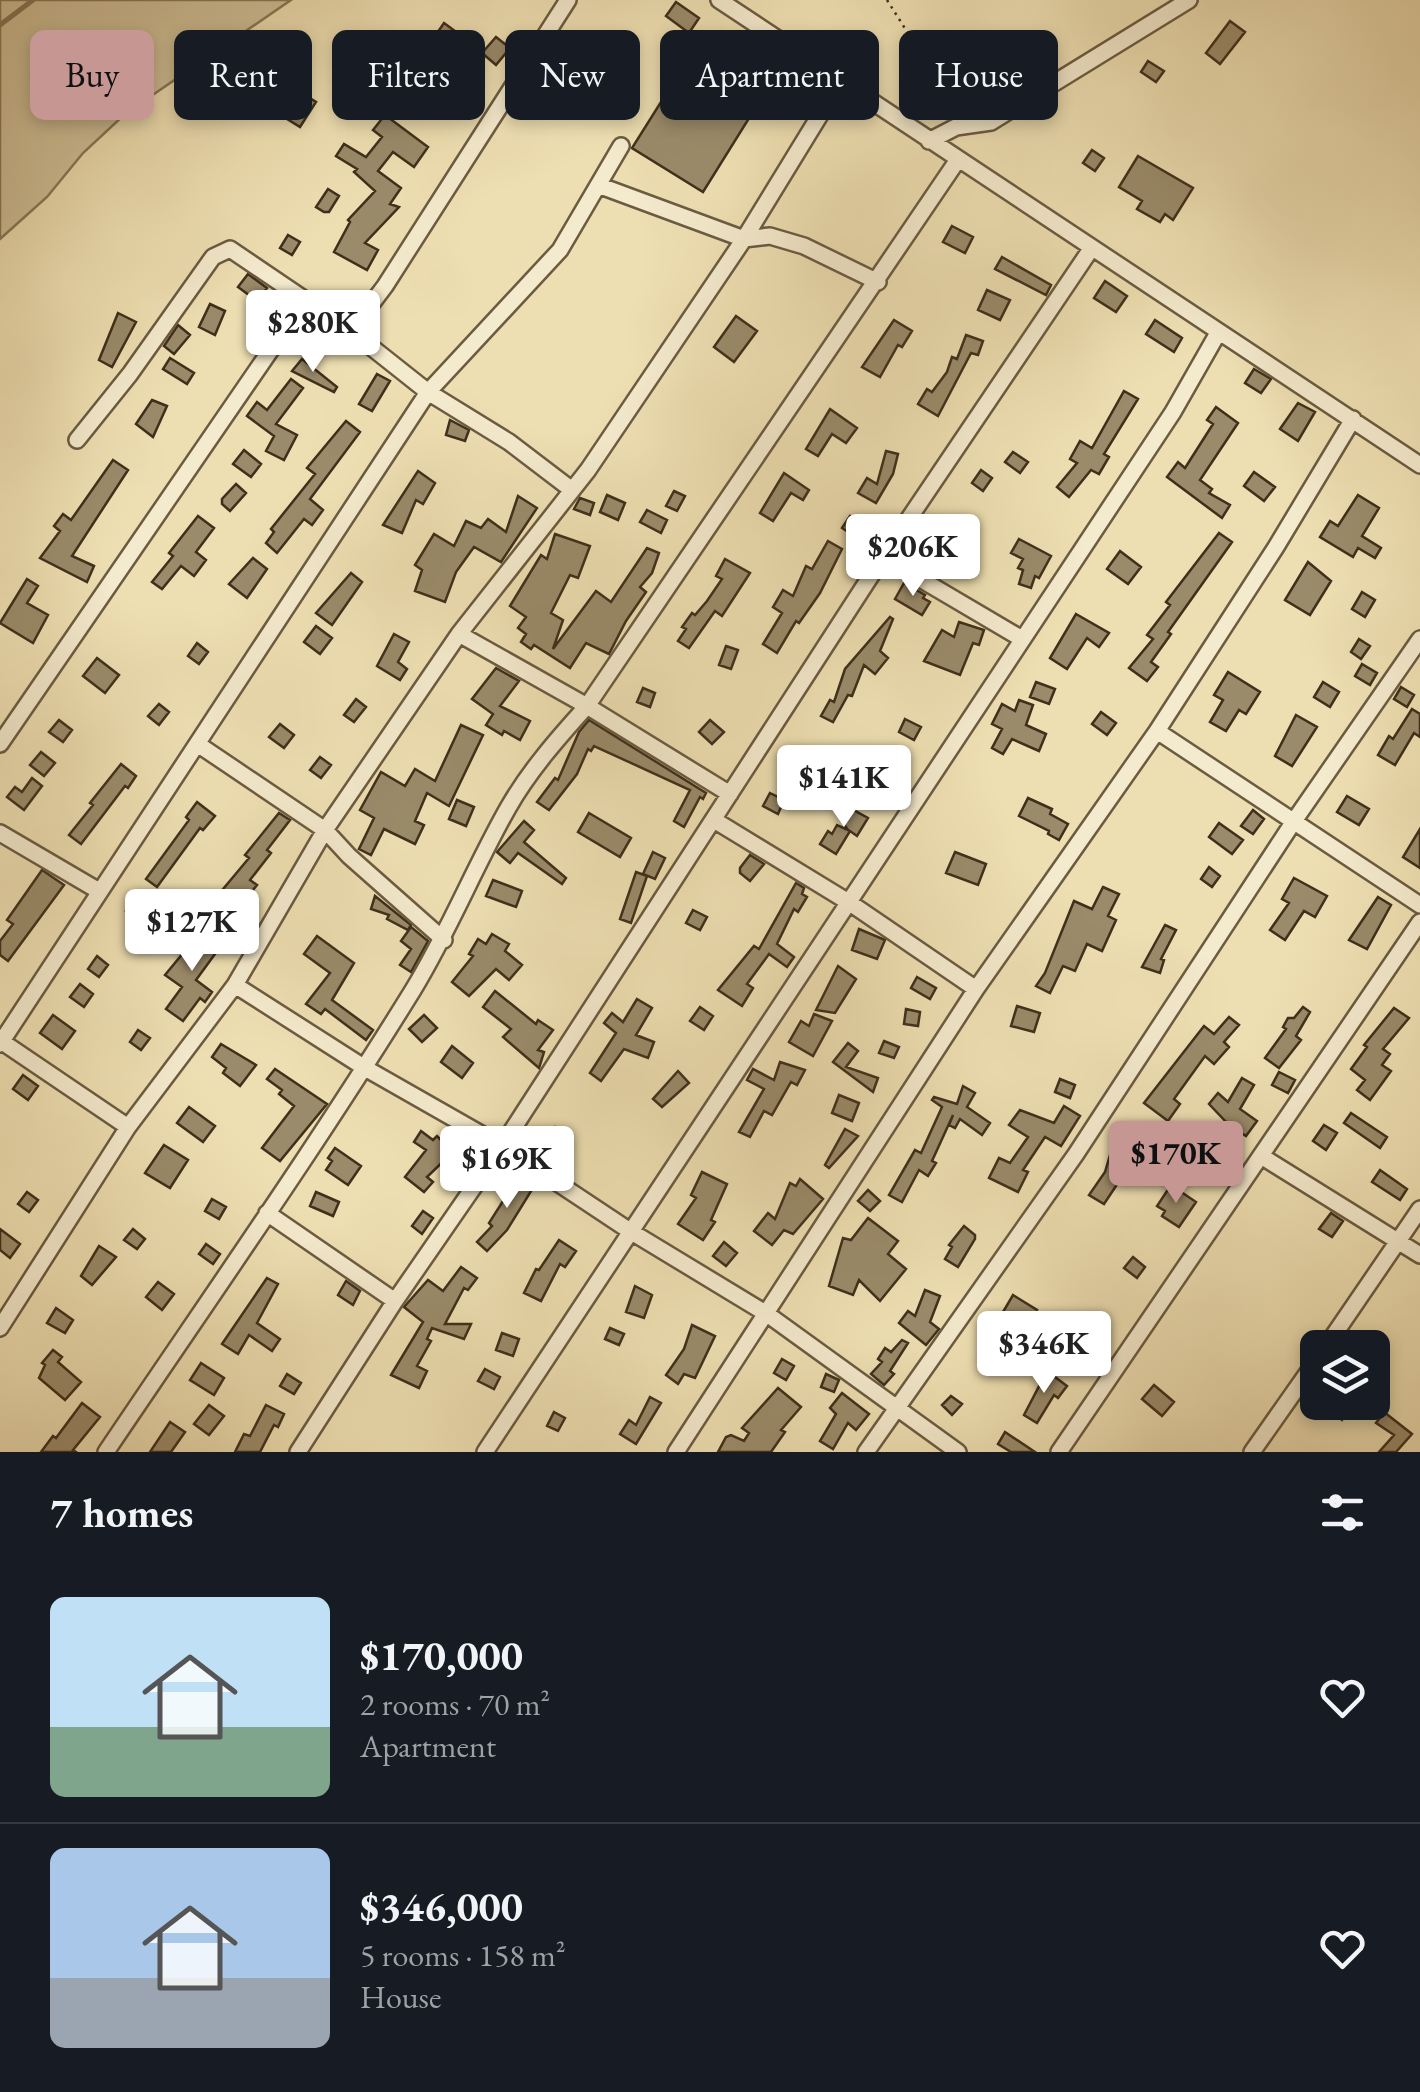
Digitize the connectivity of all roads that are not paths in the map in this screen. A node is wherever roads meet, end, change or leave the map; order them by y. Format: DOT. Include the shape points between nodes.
graph roads {
  1 [pos="568,0"];
  2 [pos="719,0"];
  3 [pos="1189,0"];
  4 [pos="765,30"];
  5 [pos="879,106"];
  6 [pos="817,120"];
  7 [pos="930,141"];
  8 [pos="621,146"];
  9 [pos="958,161"];
  10 [pos="598,185"];
  11 [pos="744,239"];
  12 [pos="1091,249"];
  13 [pos="878,282"];
  14 [pos="305,300"];
  15 [pos="351,331"];
  16 [pos="1218,334"];
  17 [pos="428,392"];
  18 [pos="1354,418"];
  19 [pos="77,440"];
  20 [pos="1420,465"];
  21 [pos="572,490"];
  22 [pos="884,556"];
  23 [pos="459,634"];
  24 [pos="1420,639"];
  25 [pos="1022,640"];
  26 [pos="587,706"];
  27 [pos="1157,731"];
  28 [pos="0,744"];
  29 [pos="199,745"];
  30 [pos="730,794"];
  31 [pos="714,820"];
  32 [pos="1294,821"];
  33 [pos="325,830"];
  34 [pos="0,834"];
  35 [pos="99,890"];
  36 [pos="850,903"];
  37 [pos="1420,905"];
  38 [pos="1420,922"];
  39 [pos="444,940"];
  40 [pos="235,986"];
  41 [pos="976,990"];
  42 [pos="1,1042"];
  43 [pos="365,1068"];
  44 [pos="128,1127"];
  45 [pos="502,1146"];
  46 [pos="1261,1156"];
  47 [pos="1420,1209"];
  48 [pos="266,1213"];
  49 [pos="630,1231"];
  50 [pos="1398,1240"];
  51 [pos="1420,1255"];
  52 [pos="395,1301"];
  53 [pos="767,1314"];
  54 [pos="0,1328"];
  55 [pos="1336,1330"];
  56 [pos="1300,1384"];
  57 [pos="895,1407"];
  58 [pos="106,1452"];
  59 [pos="298,1452"];
  60 [pos="485,1452"];
  61 [pos="676,1452"];
  62 [pos="866,1452"];
  63 [pos="958,1452"];
  64 [pos="1059,1452"];
  65 [pos="1252,1452"];
  1 -- 15 [label="street"];
  2 -- 4 [label="street"];
  3 -- 7 [label="street" via="991,122 947,130"];
  5 -- 7 [label="street"];
  6 -- 11 [label="street"];
  7 -- 9 [label="street"];
  8 -- 10 [label="street"];
  9 -- 12 [label="street"];
  9 -- 13 [label="street"];
  10 -- 11 [label="street"];
  10 -- 17 [label="street" via="560,250"];
  11 -- 13 [label="street" via="770,236 804,246"];
  11 -- 21 [label="street"];
  12 -- 16 [label="street"];
  12 -- 22 [label="street"];
  13 -- 26 [label="street"];
  14 -- 15 [label="street"];
  14 -- 19 [label="street" via="236,250 222,250"];
  14 -- 28 [label="street"];
  15 -- 17 [label="street"];
  16 -- 18 [label="street"];
  16 -- 25 [label="street"];
  17 -- 21 [label="street"];
  17 -- 29 [label="street"];
  18 -- 20 [label="street"];
  18 -- 27 [label="street"];
  21 -- 23 [label="street"];
  22 -- 25 [label="street"];
  22 -- 30 [label="street"];
  23 -- 26 [label="street"];
  23 -- 33 [label="street"];
  24 -- 32 [label="street"];
  25 -- 36 [label="street"];
  26 -- 30 [label="street"];
  26 -- 39 [label="street" via="510,804"];
  27 -- 32 [label="street"];
  27 -- 41 [label="street"];
  29 -- 33 [label="street"];
  29 -- 35 [label="street"];
  30 -- 31 [label="street"];
  31 -- 36 [label="street"];
  31 -- 45 [label="street"];
  32 -- 37 [label="street"];
  32 -- 57 [label="street" via="1076,1154"];
  33 -- 39 [label="street"];
  33 -- 40 [label="street"];
  34 -- 35 [label="street"];
  35 -- 42 [label="street"];
  36 -- 41 [label="street"];
  36 -- 49 [label="street"];
  38 -- 46 [label="street"];
  39 -- 43 [label="street"];
  40 -- 43 [label="street"];
  40 -- 44 [label="street"];
  41 -- 53 [label="street"];
  42 -- 44 [label="street"];
  43 -- 45 [label="street"];
  43 -- 48 [label="street"];
  44 -- 54 [label="street"];
  45 -- 49 [label="street"];
  45 -- 52 [label="street"];
  46 -- 50 [label="street"];
  46 -- 64 [label="street"];
  47 -- 50 [label="street"];
  48 -- 52 [label="street"];
  48 -- 58 [label="street"];
  49 -- 53 [label="street"];
  49 -- 60 [label="street"];
  50 -- 51 [label="street"];
  50 -- 55 [label="street"];
  52 -- 59 [label="street"];
  53 -- 57 [label="street"];
  53 -- 61 [label="street"];
  56 -- 65 [label="street"];
  57 -- 62 [label="street"];
  57 -- 63 [label="street"];
}
